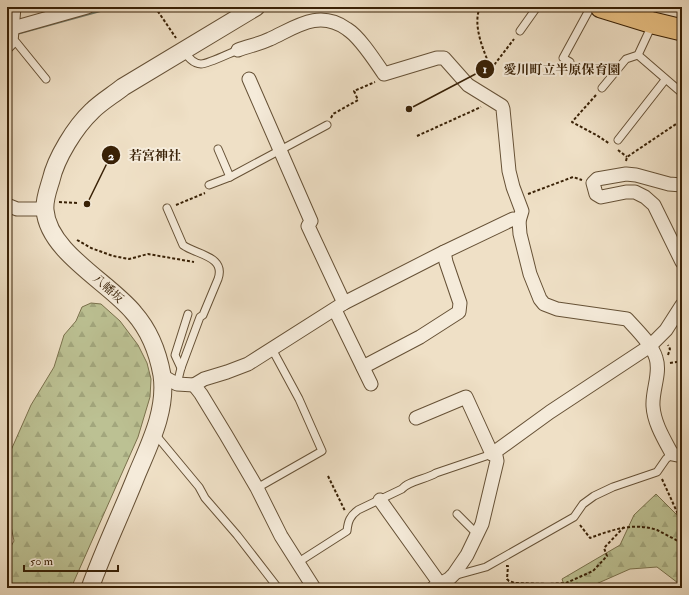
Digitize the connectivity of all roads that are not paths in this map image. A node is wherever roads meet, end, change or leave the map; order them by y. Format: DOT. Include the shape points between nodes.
graph roads {
  1 [pos="14,7"];
  2 [pos="87,7"];
  3 [pos="256,7"];
  4 [pos="537,7"];
  5 [pos="589,7"];
  6 [pos="601,7"];
  7 [pos="653,23"];
  8 [pos="13,28"];
  9 [pos="682,30"];
  10 [pos="520,31"];
  11 [pos="9,44"];
  12 [pos="238,50"];
  13 [pos="184,51"];
  14 [pos="638,55"];
  15 [pos="570,62"];
  16 [pos="46,79"];
  17 [pos="249,79"];
  18 [pos="665,80"];
  19 [pos="602,88"];
  20 [pos="682,93"];
  21 [pos="327,125"];
  22 [pos="618,140"];
  23 [pos="218,149"];
  24 [pos="280,151"];
  25 [pos="230,177"];
  26 [pos="208,185"];
  27 [pos="682,185"];
  28 [pos="7,205"];
  29 [pos="45,206"];
  30 [pos="167,208"];
  31 [pos="519,221"];
  32 [pos="444,252"];
  33 [pos="682,262"];
  34 [pos="682,305"];
  35 [pos="339,307"];
  36 [pos="188,314"];
  37 [pos="650,346"];
  38 [pos="272,349"];
  39 [pos="363,367"];
  40 [pos="181,368"];
  41 [pos="162,376"];
  42 [pos="177,384"];
  43 [pos="371,384"];
  44 [pos="194,385"];
  45 [pos="416,418"];
  46 [pos="154,432"];
  47 [pos="492,454"];
  48 [pos="677,455"];
  49 [pos="257,488"];
  50 [pos="380,500"];
  51 [pos="457,514"];
  52 [pos="477,534"];
  53 [pos="297,563"];
  54 [pos="454,574"];
  55 [pos="436,586"];
  56 [pos="90,588"];
  57 [pos="278,588"];
  58 [pos="314,588"];
  1 -- 8 [label="street"];
  2 -- 8 [label="street"];
  3 -- 13 [label="street"];
  4 -- 10 [label="lane"];
  5 -- 15 [label="lane" via="563,58"];
  6 -- 7 [label="main road"];
  7 -- 9 [label="main road"];
  7 -- 14 [label="lane"];
  8 -- 11 [label="street"];
  11 -- 16 [label="lane" via="16,42"];
  12 -- 13 [label="lane" via="202,64 193,62"];
  12 -- 31 [label="street" via="315,19 333,21 348,29 384,74 444,58 468,84 502,106 510,171 522,211"];
  13 -- 29 [label="street" via="123,87 92,111 78,128 53,172"];
  14 -- 18 [label="lane"];
  14 -- 19 [label="lane" via="626,59"];
  17 -- 24 [label="street"];
  18 -- 20 [label="lane"];
  18 -- 22 [label="lane"];
  21 -- 24 [label="lane"];
  23 -- 25 [label="lane"];
  24 -- 25 [label="lane"];
  24 -- 35 [label="street" via="311,221 308,226"];
  25 -- 26 [label="lane"];
  27 -- 33 [label="street" via="626,174 597,179 593,183 596,194 600,197 626,192 635,192 645,197 654,205"];
  28 -- 29 [label="street" via="17,209"];
  29 -- 41 [label="street, 八幡坂" via="49,226 59,243 134,312 154,346"];
  30 -- 40 [label="lane" via="183,245 214,260 220,267 220,274"];
  31 -- 32 [label="street" via="513,219"];
  31 -- 37 [label="street" via="530,274 544,304 558,309 627,319"];
  32 -- 35 [label="street"];
  32 -- 39 [label="street" via="460,303 459,312 420,337"];
  34 -- 37 [label="street" via="666,330"];
  35 -- 38 [label="street"];
  35 -- 39 [label="street"];
  36 -- 40 [label="lane" via="175,355"];
  37 -- 47 [label="street"];
  37 -- 48 [label="street" via="658,365 653,406 656,421"];
  38 -- 44 [label="street" via="248,364"];
  38 -- 49 [label="lane" via="299,399 322,451"];
  39 -- 43 [label="street"];
  40 -- 42 [label="lane"];
  41 -- 42 [label="street"];
  41 -- 46 [label="street, 八幡坂" via="161,409"];
  42 -- 44 [label="street"];
  44 -- 49 [label="street"];
  45 -- 47 [label="street" via="466,397"];
  46 -- 56 [label="street, 八幡坂"];
  46 -- 57 [label="lane"];
  47 -- 50 [label="lane" via="404,485 402,489"];
  47 -- 52 [label="street" via="496,456 497,461 482,524"];
  48 -- 54 [label="lane" via="666,459 657,472 594,496 583,504 574,517 486,567"];
  49 -- 53 [label="street"];
  50 -- 53 [label="lane" via="358,510 349,520 347,531"];
  50 -- 55 [label="street"];
  51 -- 52 [label="lane"];
  52 -- 54 [label="street"];
  53 -- 58 [label="street"];
  54 -- 55 [label="street"];
}
